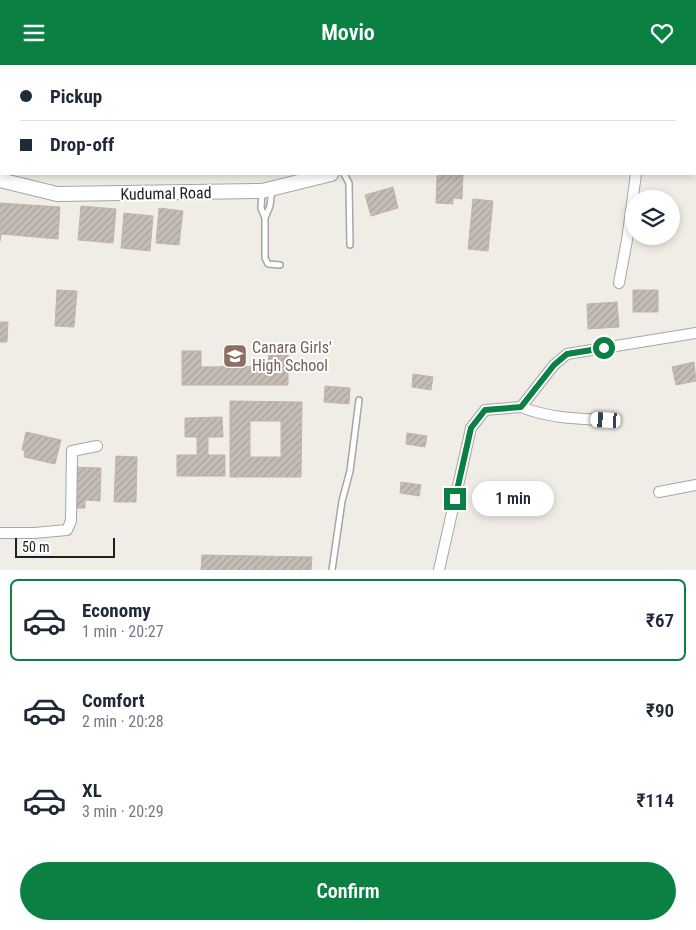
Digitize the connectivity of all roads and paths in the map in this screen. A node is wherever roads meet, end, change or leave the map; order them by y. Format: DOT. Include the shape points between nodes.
graph roads {
  1 [pos="327,175"];
  2 [pos="345,175"];
  3 [pos="636,175"];
  4 [pos="0,180"];
  5 [pos="267,190"];
  6 [pos="265,218"];
  7 [pos="350,245"];
  8 [pos="280,265"];
  9 [pos="619,283"];
  10 [pos="696,333"];
  11 [pos="359,400"];
  12 [pos="521,407"];
  13 [pos="606,420"];
  14 [pos="98,446"];
  15 [pos="696,485"];
  16 [pos="659,493"];
  17 [pos="0,533"];
  18 [pos="332,570"];
  19 [pos="439,570"];
  1 -- 5 [label="street, Kudumal Road"];
  2 -- 7 [label="lane" via="350,183"];
  3 -- 9 [label="street"];
  4 -- 5 [label="street, Kudumal Road" via="57,194"];
  5 -- 6 [label="lane" via="270,206"];
  5 -- 6 [label="lane" via="261,207"];
  6 -- 8 [label="lane" via="265,258 268,264"];
  10 -- 12 [label="street" via="567,354 554,365"];
  11 -- 18 [label="lane"];
  12 -- 13 [label="street" via="568,419"];
  12 -- 19 [label="street" via="485,410 471,428"];
  14 -- 17 [label="street" via="72,451 71,521 67,530"];
  15 -- 16 [label="street"];
}
